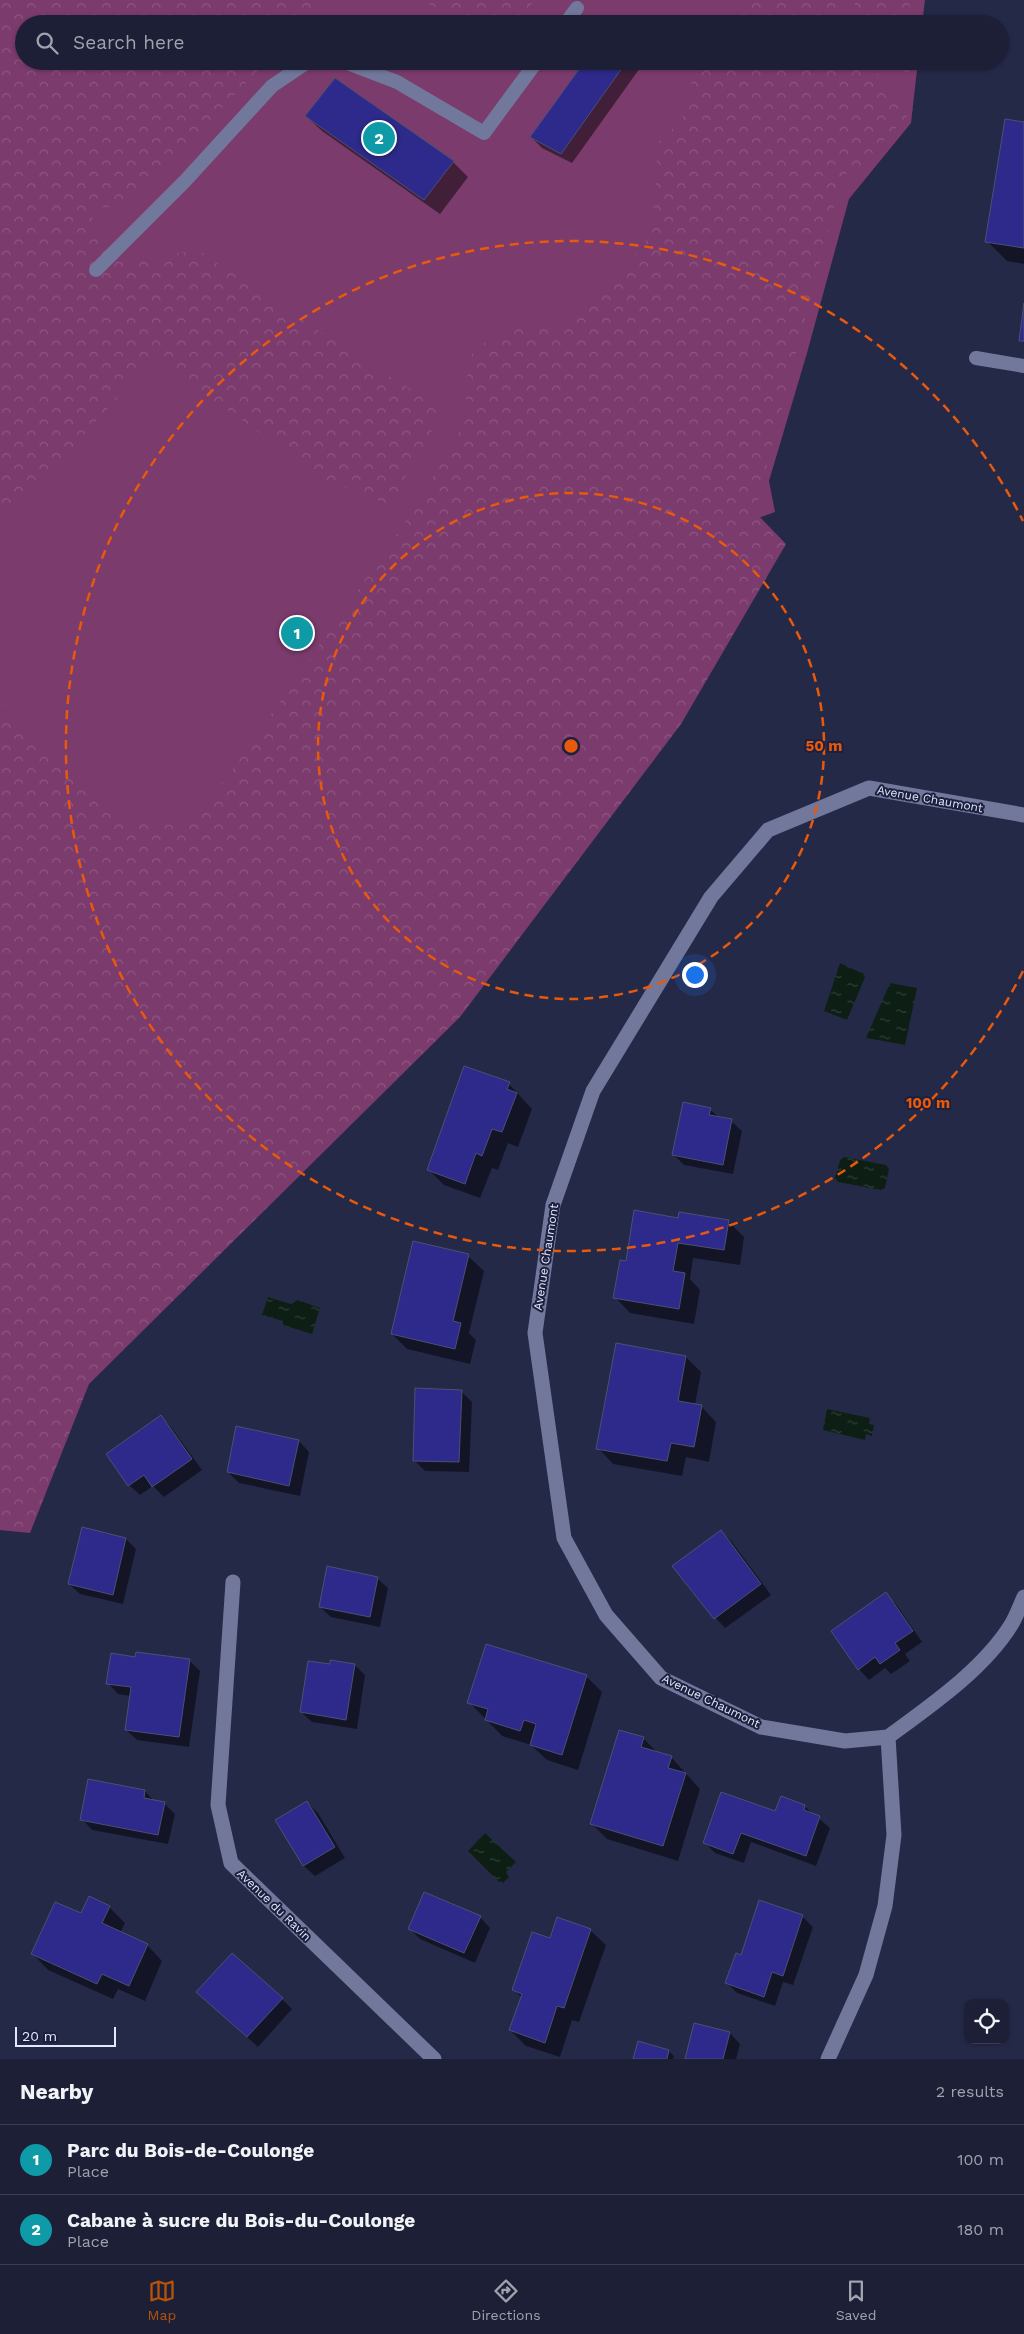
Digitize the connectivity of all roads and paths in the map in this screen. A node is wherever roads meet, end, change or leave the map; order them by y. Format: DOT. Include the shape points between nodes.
graph roads {
  1 [pos="577,8"];
  2 [pos="572,15"];
  3 [pos="296,70"];
  4 [pos="366,70"];
  5 [pos="530,70"];
  6 [pos="96,270"];
  7 [pos="976,358"];
  8 [pos="1024,366"];
  9 [pos="1024,815"];
  10 [pos="233,1582"];
  11 [pos="1024,1597"];
  12 [pos="888,1737"];
  13 [pos="434,2059"];
  14 [pos="828,2059"];
  1 -- 2 [label="lane"];
  3 -- 6 [label="lane" via="272,86 185,182"];
  4 -- 5 [label="lane" via="397,82 484,133"];
  7 -- 8 [label="lane"];
  9 -- 12 [label="street, Avenue Chaumont" via="869,788 768,830 711,897 593,1091 553,1205 535,1333 564,1538 606,1615 661,1678 761,1727 845,1741"];
  10 -- 13 [label="street, Avenue du Ravin" via="218,1806 231,1863"];
  11 -- 12 [label="street" via="1011,1625 979,1664 944,1696"];
  12 -- 14 [label="street" via="894,1835 885,1906 866,1975"];
}
